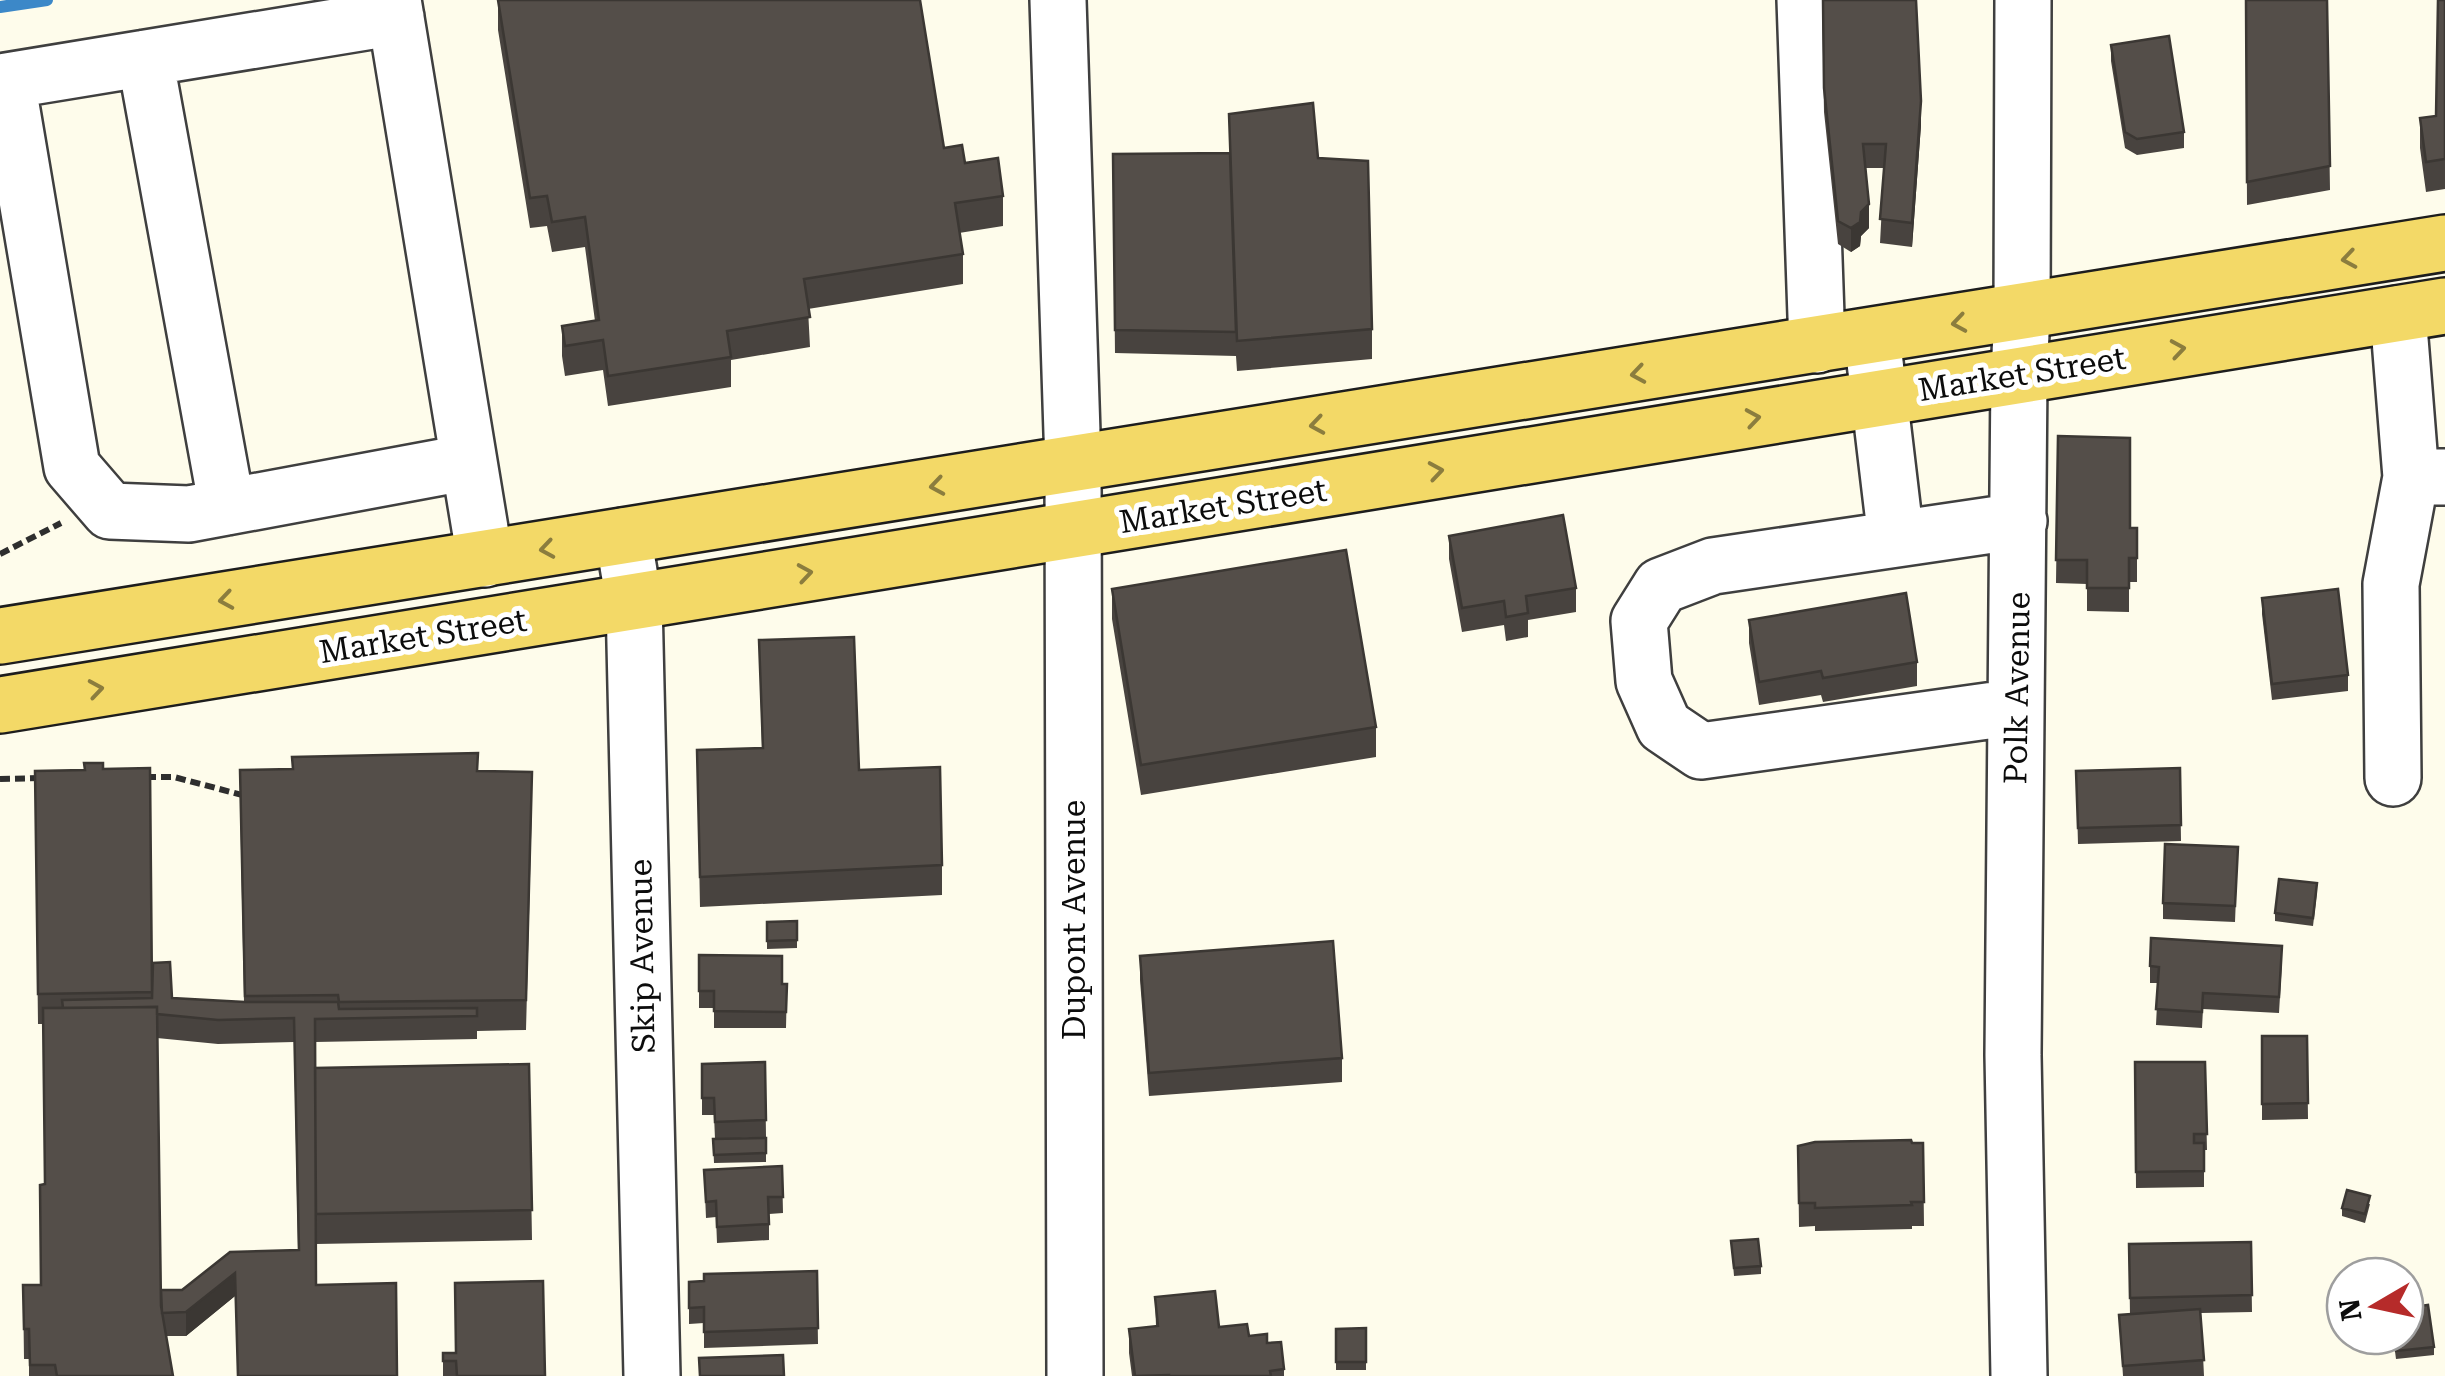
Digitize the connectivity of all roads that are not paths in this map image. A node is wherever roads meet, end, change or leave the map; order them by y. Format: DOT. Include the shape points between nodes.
graph roads {
  1 [pos="1058,0"];
  2 [pos="1804,0"];
  3 [pos="2022,0"];
  4 [pos="395,8"];
  5 [pos="146,58"];
  6 [pos="3,82"];
  7 [pos="2445,243"];
  8 [pos="2421,310"];
  9 [pos="2022,313"];
  10 [pos="1872,337"];
  11 [pos="1817,345"];
  12 [pos="2019,375"];
  13 [pos="1880,398"];
  14 [pos="470,462"];
  15 [pos="1073,464"];
  16 [pos="2428,477"];
  17 [pos="227,506"];
  18 [pos="2019,521"];
  19 [pos="1074,530"];
  20 [pos="624,536"];
  21 [pos="1896,539"];
  22 [pos="486,559"];
  23 [pos="634,602"];
  24 [pos="0,636"];
  25 [pos="0,705"];
  26 [pos="2016,707"];
  27 [pos="2392,778"];
  28 [pos="652,1376"];
  29 [pos="1074,1376"];
  30 [pos="2019,1376"];
  1 -- 15 [label="street, Dupont Avenue"];
  2 -- 11 [label="street"];
  3 -- 9 [label="street, Polk Avenue"];
  4 -- 5 [label="street"];
  4 -- 14 [label="street"];
  5 -- 6 [label="street"];
  5 -- 17 [label="street"];
  6 -- 17 [label="street" via="72,467 110,510 189,514"];
  7 -- 9 [label="main road, Market Street, one-way"];
  12 -- 8 [label="main road, Market Street, one-way"];
  8 -- 16 [label="street"];
  9 -- 10 [label="main road, Market Street, one-way"];
  9 -- 12 [label="street, Polk Avenue"];
  10 -- 11 [label="main road, Market Street"];
  10 -- 13 [label="street"];
  11 -- 15 [label="main road, Market Street, one-way"];
  12 -- 13 [label="main road, Market Street"];
  12 -- 18 [label="street, Polk Avenue"];
  19 -- 13 [label="main road, Market Street, one-way"];
  13 -- 21 [label="street"];
  14 -- 17 [label="street"];
  14 -- 22 [label="street"];
  15 -- 19 [label="street, Dupont Avenue"];
  15 -- 20 [label="main road, Market Street, one-way"];
  16 -- 27 [label="street" via="2391,584"];
  18 -- 21 [label="street"];
  18 -- 26 [label="street, Polk Avenue"];
  23 -- 19 [label="main road, Market Street, one-way"];
  19 -- 29 [label="street, Dupont Avenue"];
  20 -- 22 [label="main road, Market Street, one-way"];
  20 -- 23 [label="street, Skip Avenue"];
  21 -- 26 [label="street" via="1712,566 1661,586 1640,622 1644,681 1664,726 1701,751"];
  22 -- 24 [label="main road, Market Street, one-way"];
  25 -- 23 [label="main road, Market Street, one-way"];
  23 -- 28 [label="street, Skip Avenue"];
  26 -- 30 [label="street, Polk Avenue"];
}
